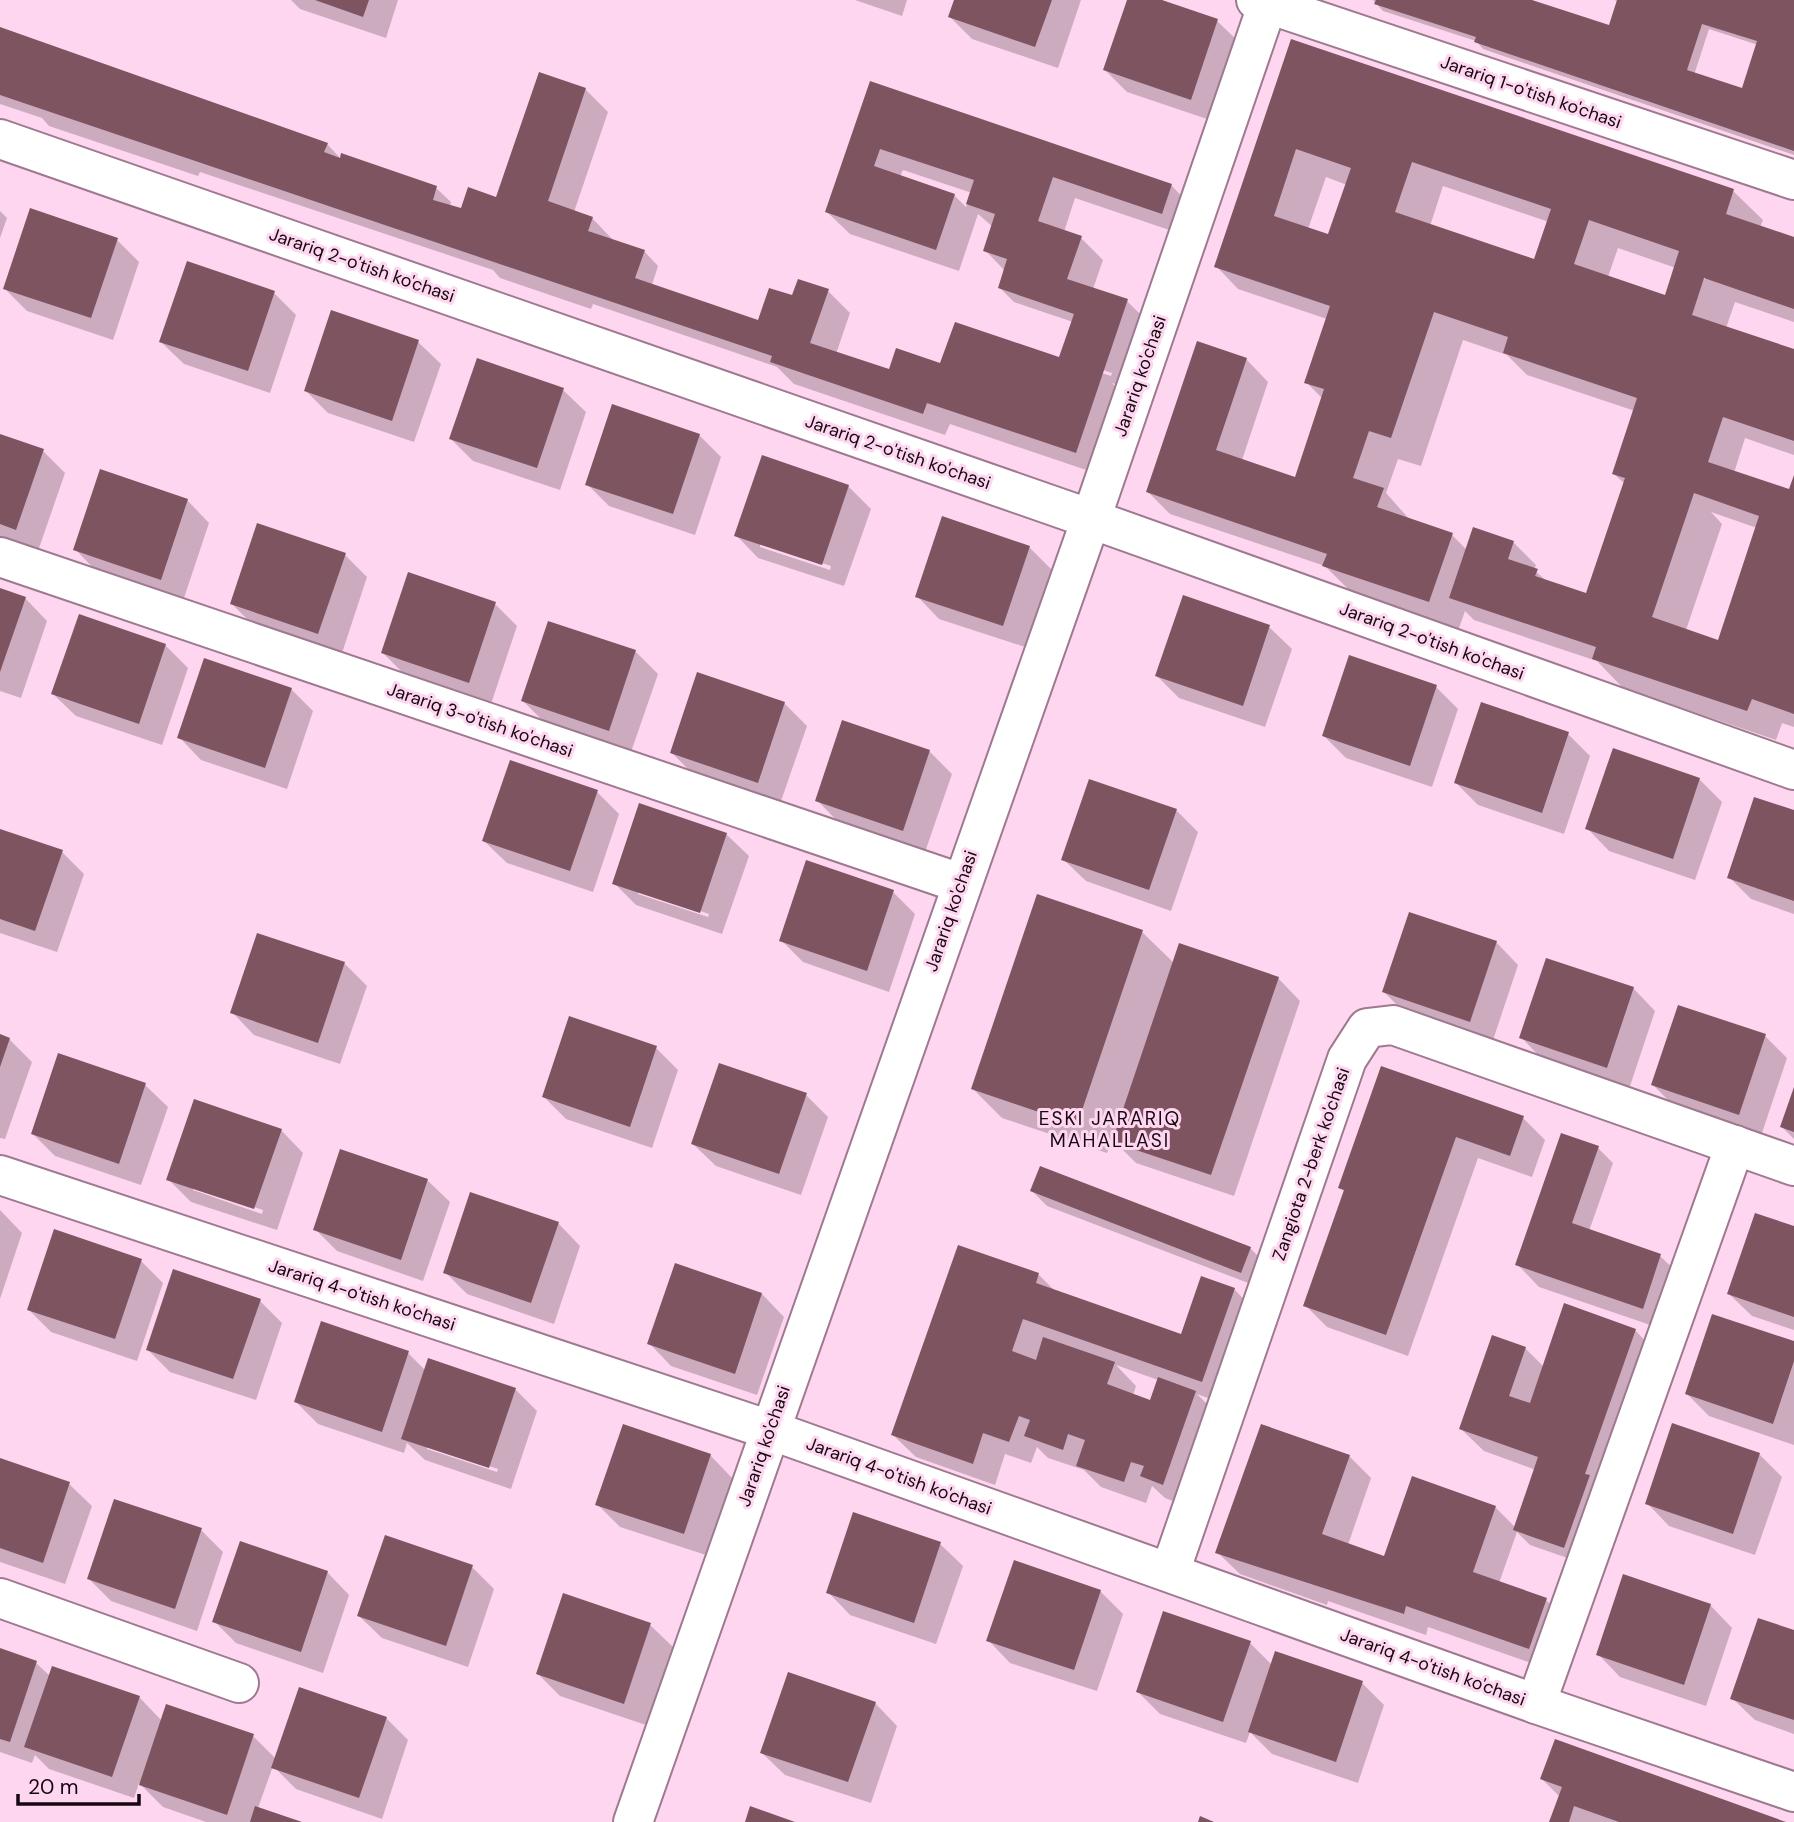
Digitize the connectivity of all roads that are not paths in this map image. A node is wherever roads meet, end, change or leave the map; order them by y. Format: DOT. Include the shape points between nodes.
graph roads {
  1 [pos="1264,1"];
  2 [pos="0,139"];
  3 [pos="1794,180"];
  4 [pos="1091,519"];
  5 [pos="0,557"];
  6 [pos="1794,770"];
  7 [pos="960,883"];
  8 [pos="1735,1145"];
  9 [pos="1794,1166"];
  10 [pos="0,1175"];
  11 [pos="770,1430"];
  12 [pos="1170,1572"];
  13 [pos="0,1598"];
  14 [pos="239,1684"];
  15 [pos="1536,1703"];
  16 [pos="1794,1792"];
  17 [pos="633,1822"];
  1 -- 3 [label="street, Jarariq 1-o'tish ko'chasi"];
  1 -- 4 [label="street, Jarariq ko'chasi"];
  2 -- 4 [label="street, Jarariq 2-o'tish ko'chasi"];
  4 -- 6 [label="street, Jarariq 2-o'tish ko'chasi"];
  4 -- 7 [label="street, Jarariq ko'chasi"];
  5 -- 7 [label="street, Jarariq 3-o'tish ko'chasi"];
  7 -- 11 [label="street, Jarariq ko'chasi"];
  8 -- 9 [label="street, Zangiota 2-berk ko'chasi"];
  8 -- 12 [label="street, Zangiota 2-berk ko'chasi" via="1393,1025 1367,1028 1347,1059"];
  8 -- 15 [label="street"];
  10 -- 11 [label="street, Jarariq 4-o'tish ko'chasi"];
  11 -- 12 [label="street, Jarariq 4-o'tish ko'chasi"];
  11 -- 17 [label="street, Jarariq ko'chasi"];
  12 -- 15 [label="street, Jarariq 4-o'tish ko'chasi"];
  13 -- 14 [label="street"];
  15 -- 16 [label="street, Jarariq 4-o'tish ko'chasi"];
}
